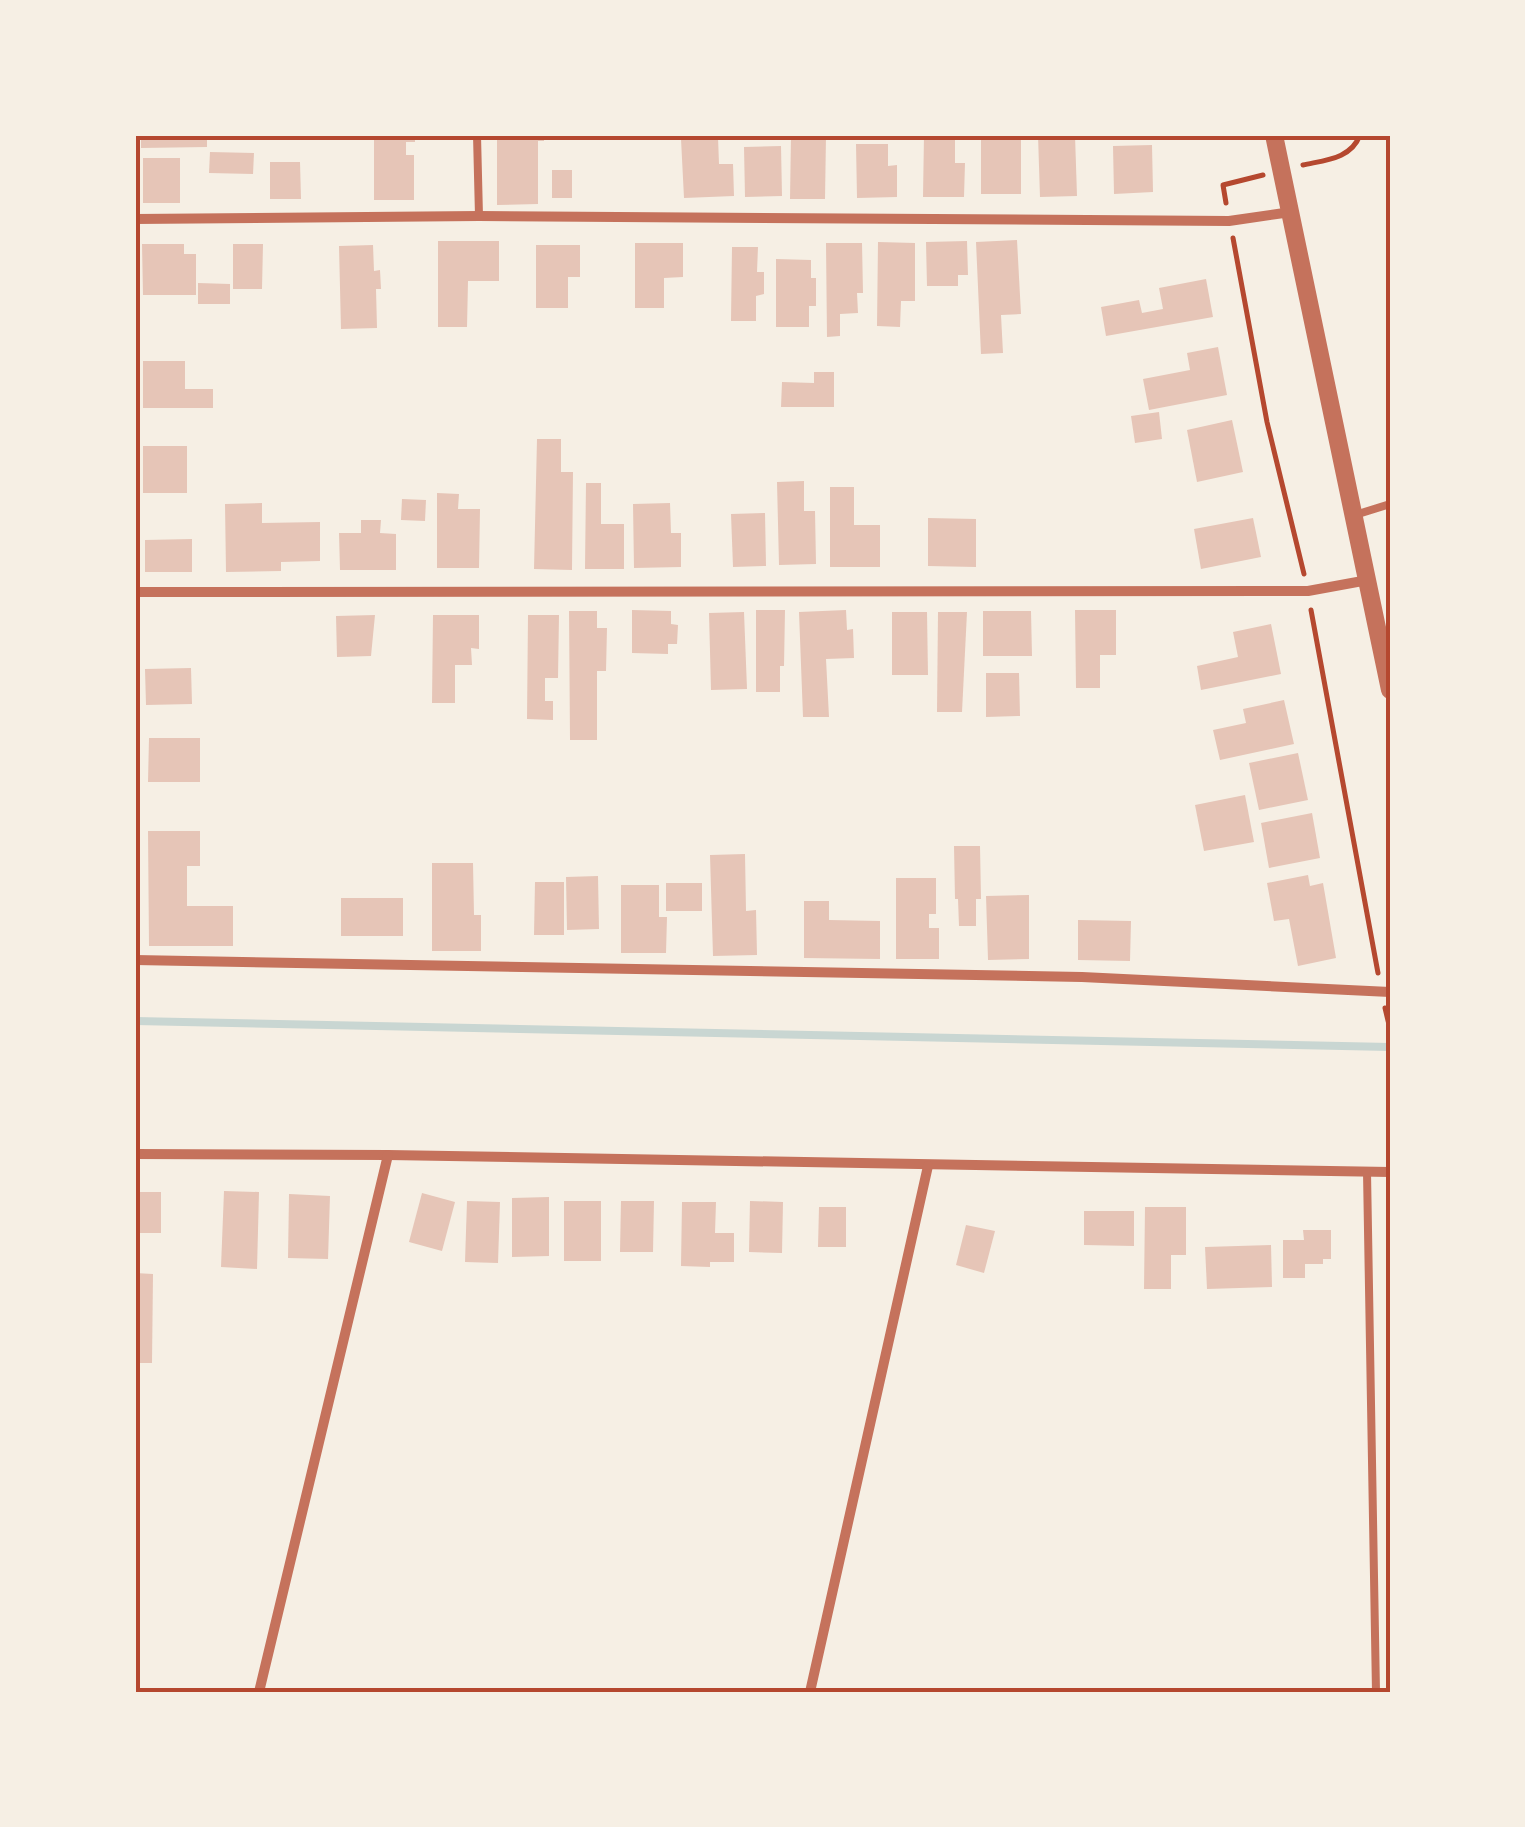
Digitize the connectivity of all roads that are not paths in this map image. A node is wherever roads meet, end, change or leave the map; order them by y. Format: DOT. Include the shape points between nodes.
graph roads {
  1 [pos="478,135"];
  2 [pos="1274,135"];
  3 [pos="1292,212"];
  4 [pos="478,216"];
  5 [pos="135,219"];
  6 [pos="1390,504"];
  7 [pos="1355,515"];
  8 [pos="1368,580"];
  9 [pos="135,592"];
  10 [pos="1390,690"];
  11 [pos="135,960"];
  12 [pos="1386,992"];
  13 [pos="135,1154"];
  14 [pos="388,1155"];
  15 [pos="928,1166"];
  16 [pos="1367,1172"];
  17 [pos="1390,1172"];
  18 [pos="258,1692"];
  19 [pos="810,1692"];
  20 [pos="1376,1692"];
  1 -- 4 [label="lane"];
  2 -- 3 [label="street"];
  3 -- 4 [label="street" via="1229,221"];
  3 -- 7 [label="street"];
  4 -- 5 [label="street"];
  6 -- 7 [label="lane"];
  7 -- 8 [label="street"];
  8 -- 9 [label="street" via="1308,590"];
  8 -- 10 [label="street"];
  11 -- 12 [label="street" via="1082,976"];
  13 -- 14 [label="street"];
  14 -- 15 [label="street"];
  14 -- 18 [label="street"];
  15 -- 16 [label="street"];
  15 -- 19 [label="street"];
  16 -- 17 [label="street"];
  16 -- 20 [label="lane"];
}
